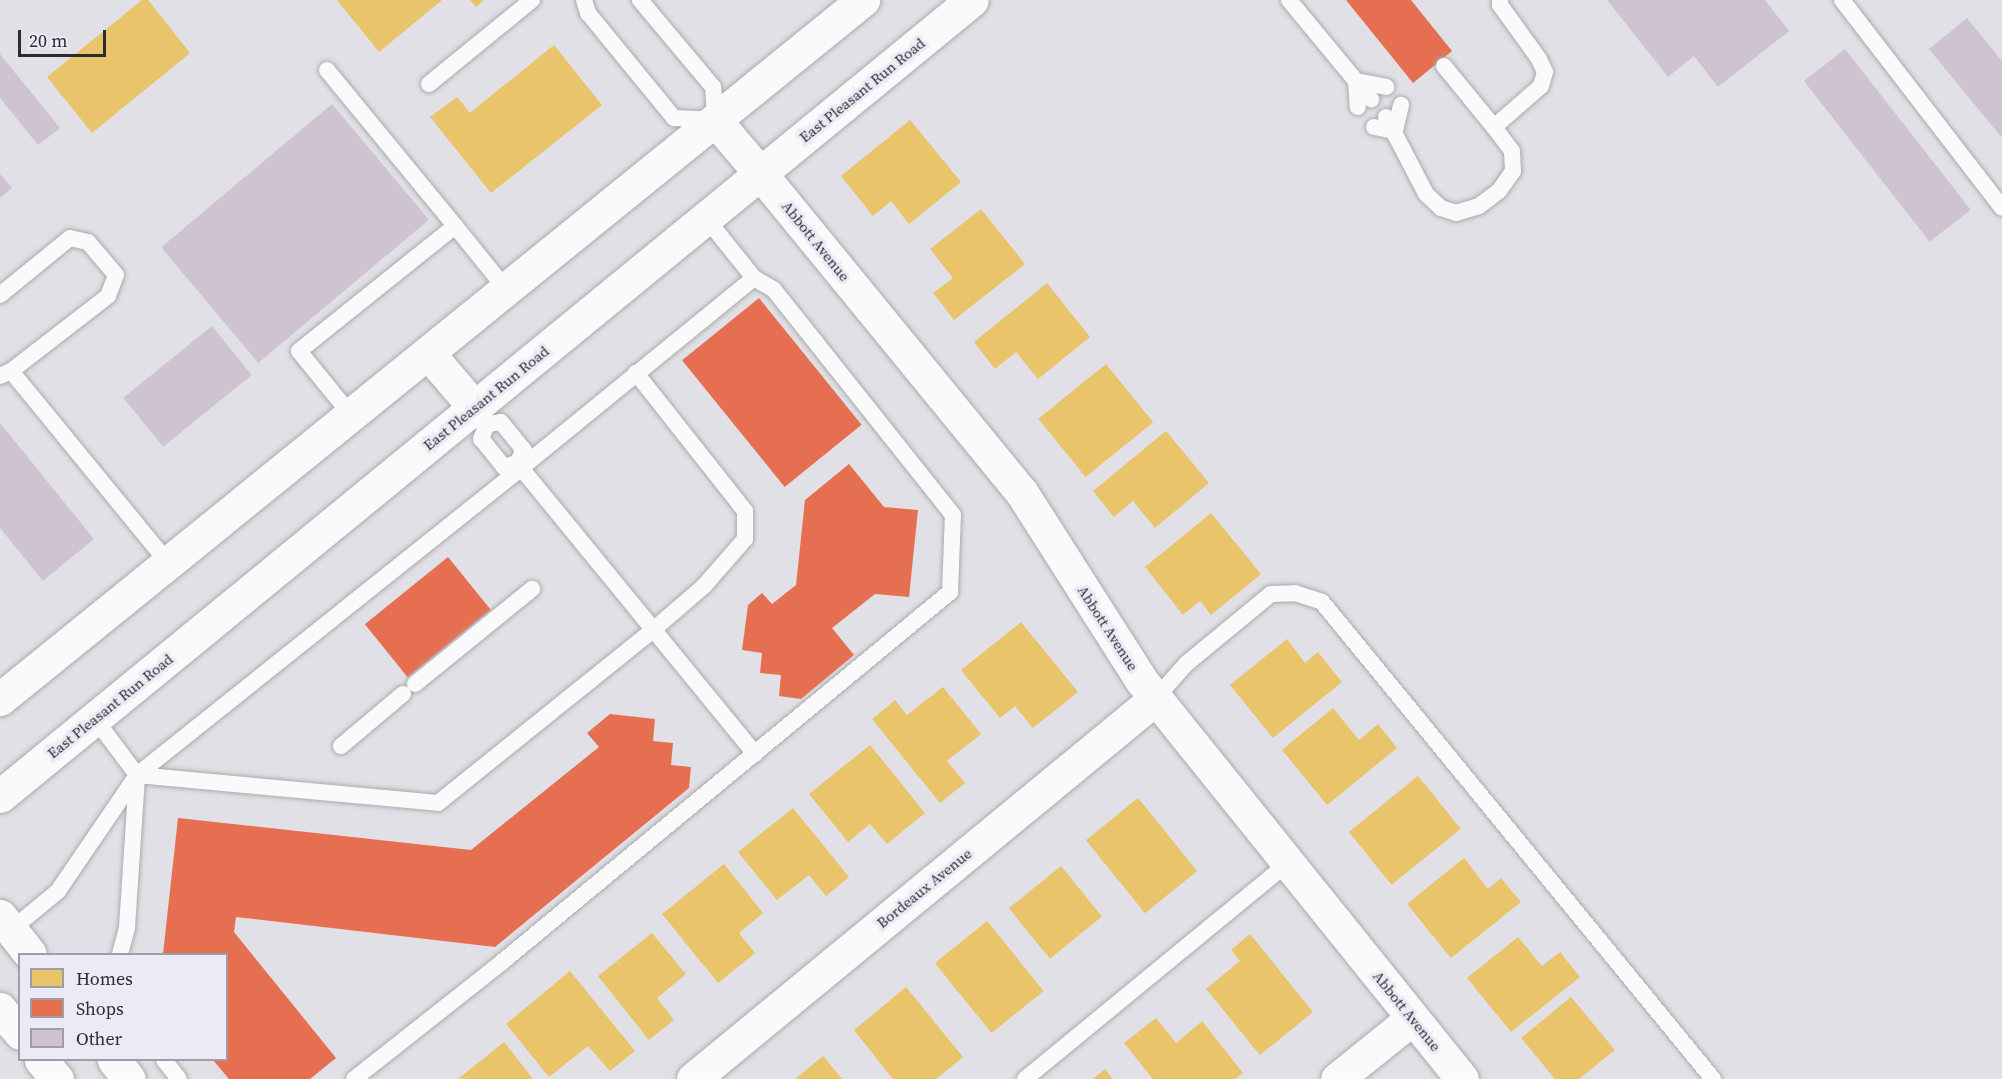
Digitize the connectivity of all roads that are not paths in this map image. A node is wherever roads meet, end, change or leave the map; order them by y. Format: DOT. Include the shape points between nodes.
graph roads {
  1 [pos="532,0"];
  2 [pos="584,0"];
  3 [pos="640,0"];
  4 [pos="863,0"];
  5 [pos="972,0"];
  6 [pos="1289,0"];
  7 [pos="1842,0"];
  8 [pos="1500,3"];
  9 [pos="1444,66"];
  10 [pos="327,70"];
  11 [pos="1356,81"];
  12 [pos="429,84"];
  13 [pos="1386,87"];
  14 [pos="1365,103"];
  15 [pos="1401,105"];
  16 [pos="715,120"];
  17 [pos="1380,122"];
  18 [pos="1494,127"];
  19 [pos="1395,131"];
  20 [pos="760,173"];
  21 [pos="2002,208"];
  22 [pos="706,218"];
  23 [pos="455,226"];
  24 [pos="754,278"];
  25 [pos="506,289"];
  26 [pos="0,295"];
  27 [pos="429,352"];
  28 [pos="6,373"];
  29 [pos="636,373"];
  30 [pos="351,415"];
  31 [pos="481,416"];
  32 [pos="520,466"];
  33 [pos="168,563"];
  34 [pos="532,589"];
  35 [pos="653,630"];
  36 [pos="1156,698"];
  37 [pos="0,699"];
  38 [pos="95,719"];
  39 [pos="341,746"];
  40 [pos="755,754"];
  41 [pos="137,775"];
  42 [pos="0,796"];
  43 [pos="1288,862"];
  44 [pos="10,937"];
  45 [pos="120,953"];
  46 [pos="0,1009"];
  47 [pos="1413,1018"];
  48 [pos="18,1031"];
  49 [pos="43,1061"];
  50 [pos="116,1061"];
  51 [pos="166,1061"];
  52 [pos="57,1079"];
  53 [pos="129,1079"];
  54 [pos="179,1079"];
  55 [pos="354,1079"];
  56 [pos="693,1079"];
  57 [pos="1025,1079"];
  58 [pos="1337,1079"];
  59 [pos="1462,1079"];
  60 [pos="1713,1079"];
  1 -- 12 [label="lane"];
  2 -- 16 [label="lane" via="588,13 674,118"];
  3 -- 16 [label="lane" via="714,87"];
  4 -- 16 [label="main road"];
  5 -- 20 [label="main road, East Pleasant Run Road"];
  6 -- 11 [label="lane"];
  7 -- 21 [label="lane"];
  8 -- 18 [label="lane" via="1545,72 1541,86"];
  9 -- 18 [label="lane"];
  10 -- 23 [label="lane"];
  11 -- 13 [label="lane"];
  11 -- 14 [label="lane"];
  15 -- 19 [label="lane"];
  16 -- 20 [label="main road, Abbott Avenue"];
  16 -- 25 [label="main road"];
  17 -- 19 [label="lane"];
  18 -- 19 [label="lane" via="1512,151 1512,171 1499,191 1479,207 1456,213 1441,208 1426,194"];
  20 -- 22 [label="main road, East Pleasant Run Road"];
  20 -- 36 [label="main road, Abbott Avenue" via="1022,493"];
  22 -- 24 [label="lane"];
  22 -- 31 [label="main road, East Pleasant Run Road"];
  23 -- 25 [label="lane"];
  23 -- 30 [label="lane" via="299,351"];
  24 -- 29 [label="lane"];
  24 -- 40 [label="lane" via="772,289 953,515 950,592"];
  25 -- 27 [label="main road"];
  26 -- 28 [label="lane" via="70,238 88,242 116,275 108,296"];
  27 -- 30 [label="main road"];
  27 -- 31 [label="main road"];
  28 -- 33 [label="lane"];
  29 -- 32 [label="lane"];
  29 -- 35 [label="lane" via="745,511 745,539 704,586"];
  30 -- 33 [label="main road"];
  31 -- 32 [label="lane" via="501,422 524,450"];
  31 -- 32 [label="lane" via="481,439 504,467"];
  31 -- 38 [label="main road, East Pleasant Run Road"];
  32 -- 35 [label="lane"];
  32 -- 41 [label="lane"];
  33 -- 37 [label="main road"];
  34 -- 39 [label="lane"];
  35 -- 40 [label="lane"];
  35 -- 41 [label="lane" via="438,803"];
  36 -- 43 [label="main road, Abbott Avenue"];
  36 -- 56 [label="main road, Bordeaux Avenue"];
  36 -- 60 [label="lane" via="1186,664 1271,594 1295,593 1322,602"];
  38 -- 41 [label="lane"];
  38 -- 42 [label="main road, East Pleasant Run Road"];
  40 -- 55 [label="lane"];
  41 -- 44 [label="lane" via="58,891"];
  41 -- 45 [label="lane" via="127,927"];
  43 -- 47 [label="main road, Abbott Avenue"];
  43 -- 57 [label="lane"];
  46 -- 48 [label="main road"];
  47 -- 58 [label="main road"];
  47 -- 59 [label="main road, Abbott Avenue"];
  49 -- 52 [label="main road"];
  50 -- 53 [label="main road"];
  51 -- 54 [label="lane"];
}
